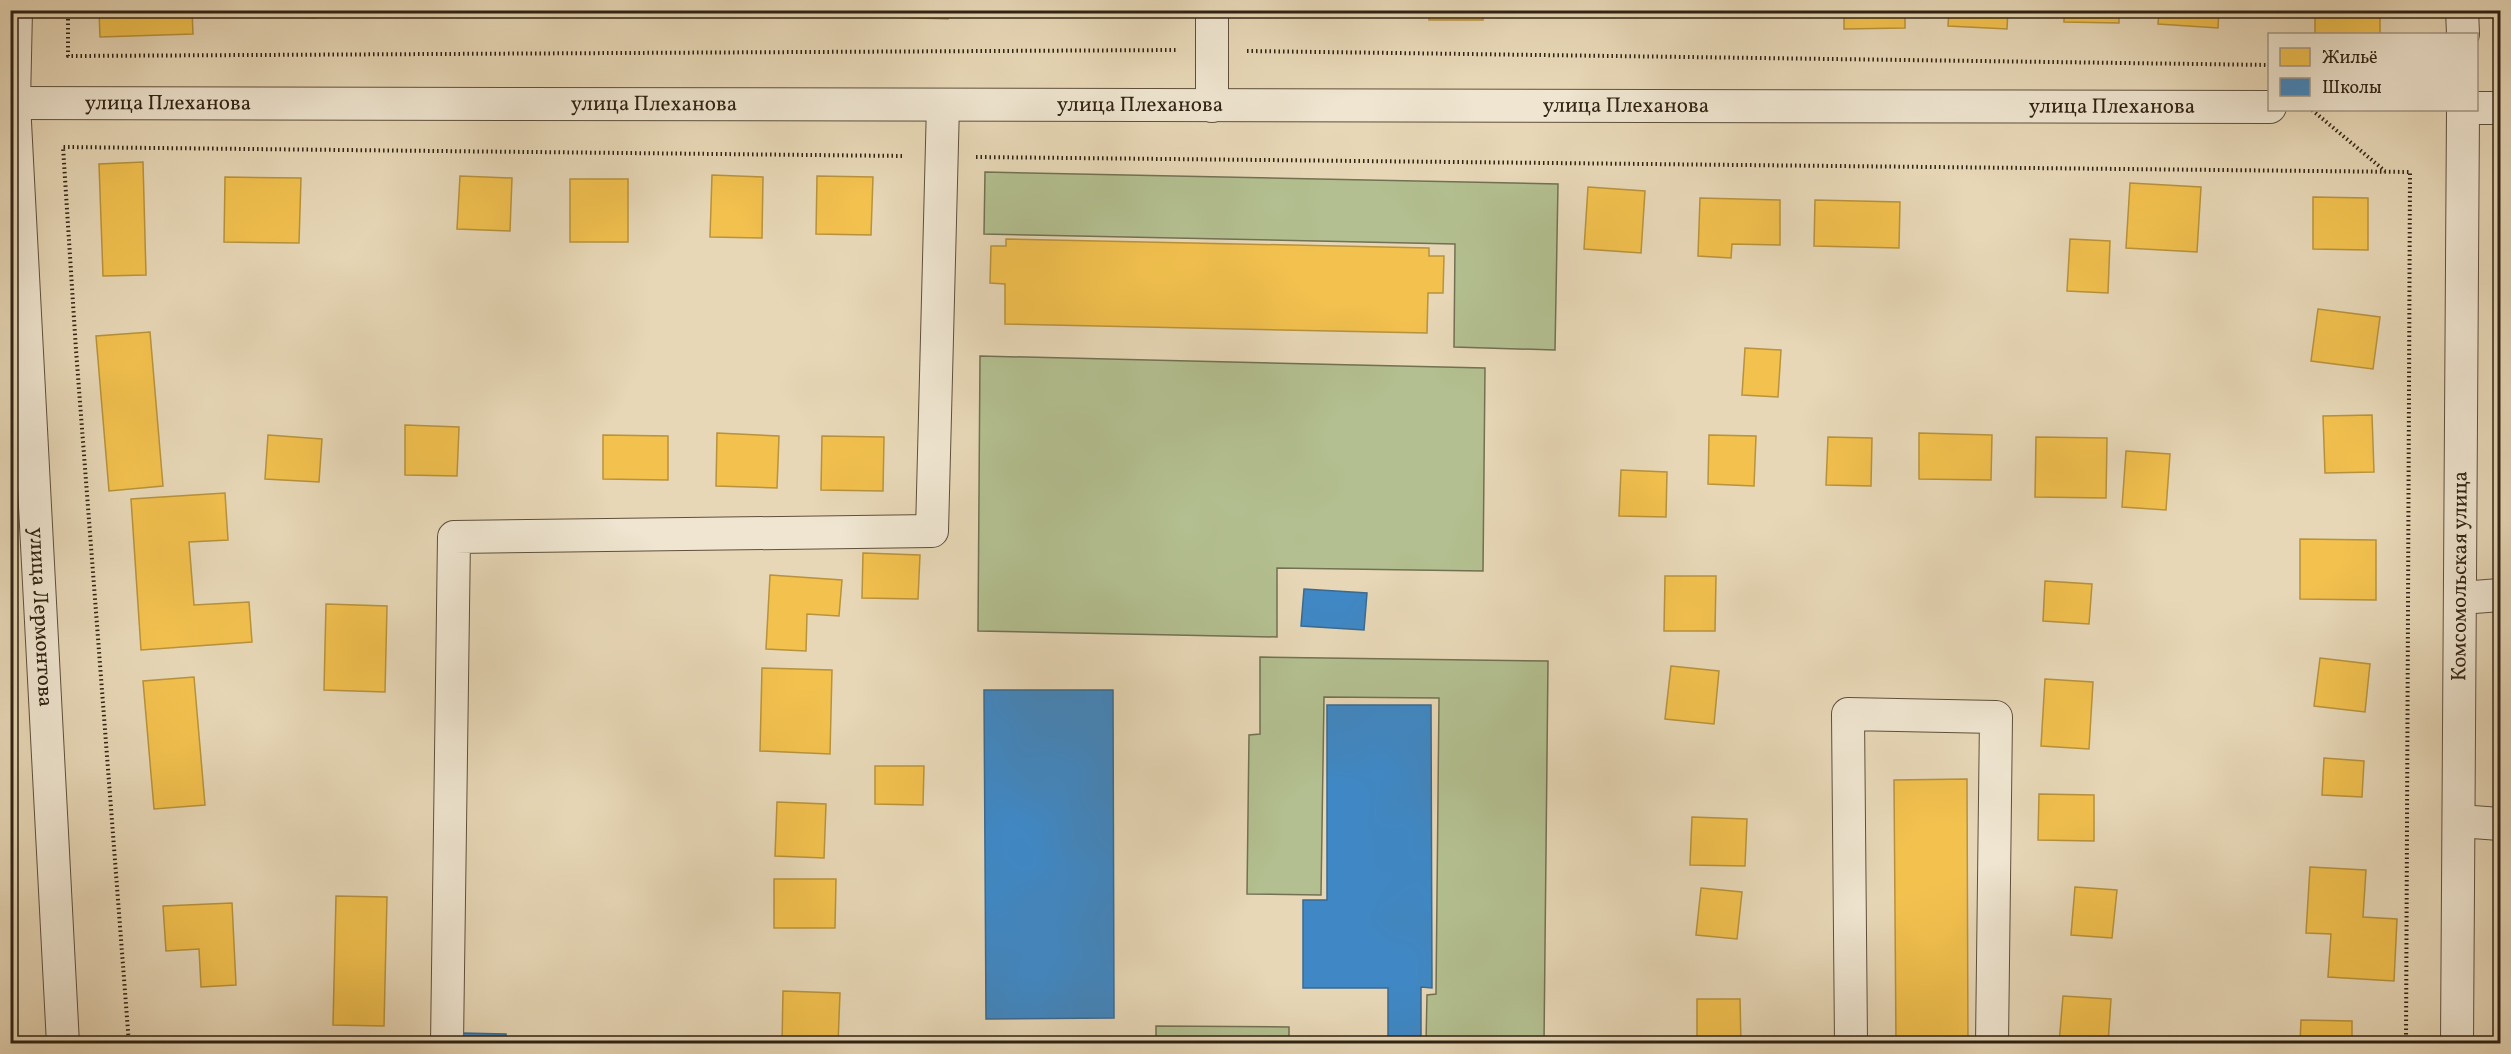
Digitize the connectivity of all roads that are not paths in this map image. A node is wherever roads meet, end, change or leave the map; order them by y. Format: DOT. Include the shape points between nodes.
graph roads {
  1 [pos="16,10"];
  2 [pos="1212,10"];
  3 [pos="2462,10"];
  4 [pos="2463,33"];
  5 [pos="12,103"];
  6 [pos="943,105"];
  7 [pos="1212,106"];
  8 [pos="2268,107"];
  9 [pos="2478,108"];
  10 [pos="2500,108"];
  11 [pos="2463,111"];
  12 [pos="2500,595"];
  13 [pos="2461,598"];
  14 [pos="2459,821"];
  15 [pos="2500,824"];
  16 [pos="63,1044"];
  17 [pos="447,1044"];
  18 [pos="1851,1044"];
  19 [pos="1992,1044"];
  20 [pos="2457,1044"];
  1 -- 5 [label="street, улица Лермонтова"];
  2 -- 7 [label="street"];
  3 -- 4 [label="street"];
  5 -- 6 [label="street, улица Плеханова"];
  5 -- 16 [label="street, улица Лермонтова"];
  6 -- 7 [label="street, улица Плеханова"];
  6 -- 17 [label="street" via="932,531 454,537"];
  7 -- 8 [label="street, улица Плеханова"];
  9 -- 10 [label="street"];
  11 -- 13 [label="street, Комсомольская улица"];
  12 -- 13 [label="street"];
  13 -- 14 [label="street, Комсомольская улица"];
  14 -- 15 [label="street"];
  14 -- 20 [label="street, Комсомольская улица"];
  18 -- 19 [label="street" via="1848,714 1996,717"];
}
